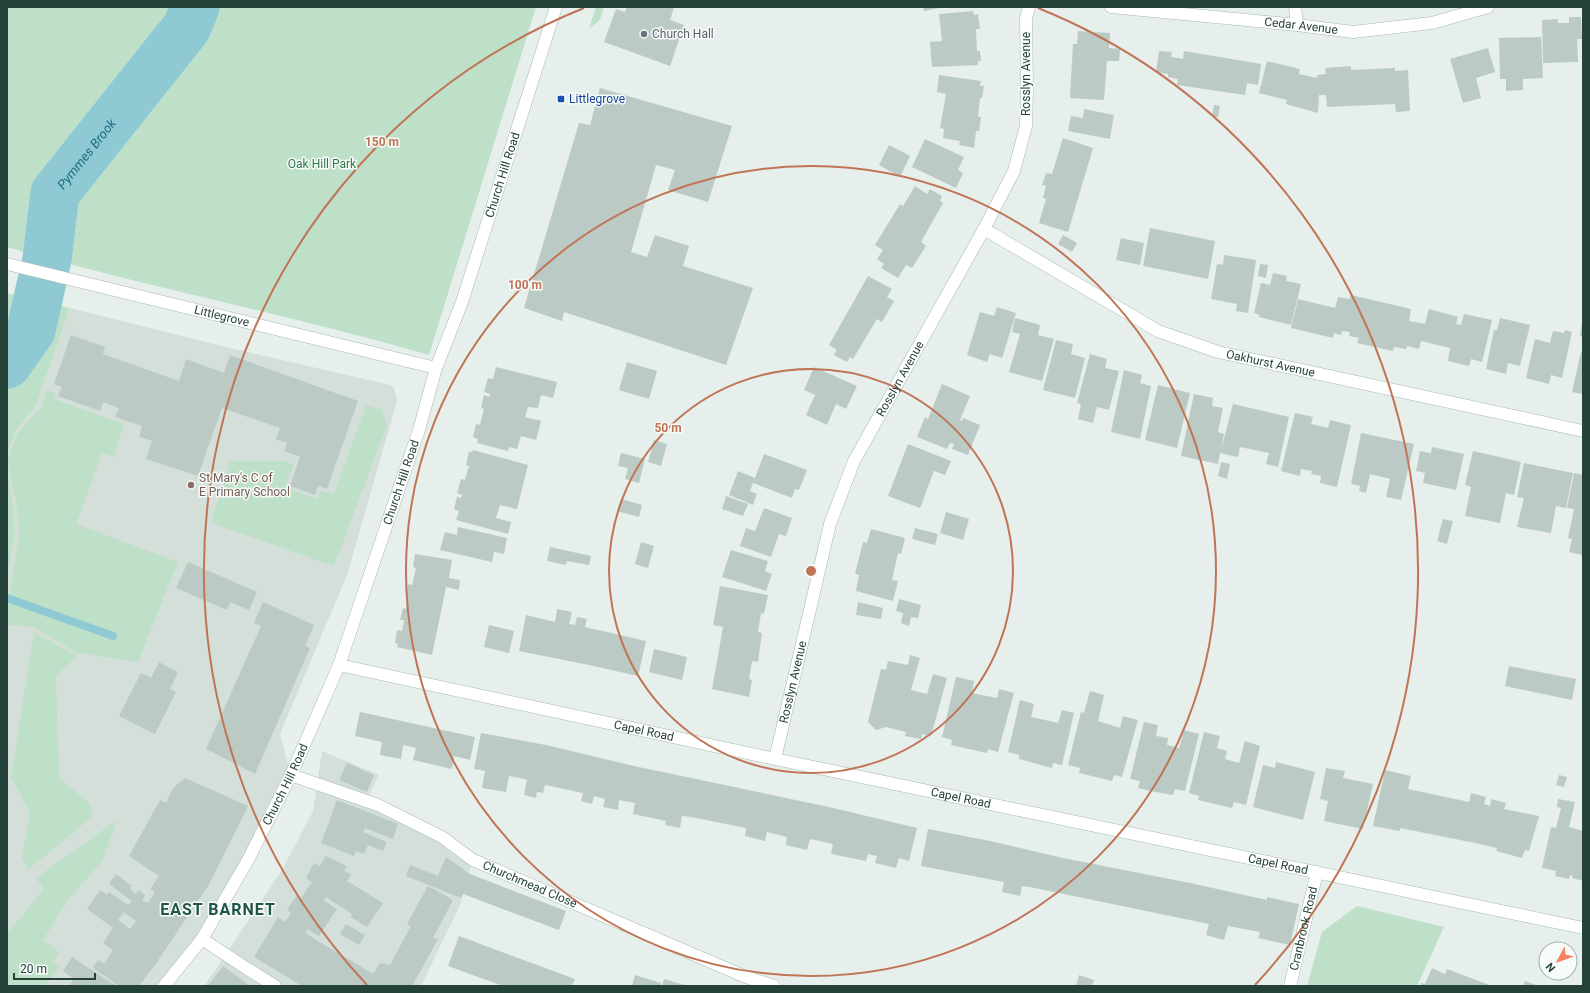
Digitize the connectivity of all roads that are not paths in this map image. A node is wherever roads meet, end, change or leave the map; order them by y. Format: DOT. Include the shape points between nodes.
graph roads {
  1 [pos="556,7"];
  2 [pos="1029,7"];
  3 [pos="1112,7"];
  4 [pos="1295,7"];
  5 [pos="1488,7"];
  6 [pos="1297,25"];
  7 [pos="984,229"];
  8 [pos="7,264"];
  9 [pos="436,368"];
  10 [pos="1583,430"];
  11 [pos="339,665"];
  12 [pos="774,759"];
  13 [pos="291,775"];
  14 [pos="1317,872"];
  15 [pos="1583,928"];
  16 [pos="202,939"];
  17 [pos="164,986"];
  18 [pos="275,986"];
  19 [pos="774,986"];
  20 [pos="1290,986"];
  1 -- 9 [label="street, Church Hill Road" via="462,302"];
  2 -- 7 [label="street, Rosslyn Avenue" via="1026,18 1026,126 1014,171"];
  3 -- 6 [label="street, Cedar Avenue"];
  4 -- 6 [label="street"];
  5 -- 6 [label="street, Cedar Avenue" via="1432,23 1353,32"];
  7 -- 10 [label="street, Oakhurst Avenue" via="1158,331 1218,352"];
  7 -- 12 [label="street, Rosslyn Avenue" via="852,468 830,524"];
  8 -- 9 [label="street, Littlegrove"];
  9 -- 11 [label="street, Church Hill Road" via="419,430"];
  11 -- 12 [label="street, Capel Road"];
  11 -- 13 [label="street, Church Hill Road"];
  12 -- 14 [label="street, Capel Road"];
  13 -- 16 [label="street, Church Hill Road" via="248,860"];
  13 -- 19 [label="street, Churchmead Close" via="378,805 442,837 473,860 746,977"];
  14 -- 15 [label="street, Capel Road"];
  14 -- 20 [label="street, Cranbrook Road"];
  16 -- 17 [label="street, Church Hill Road"];
  16 -- 18 [label="street"];
}
